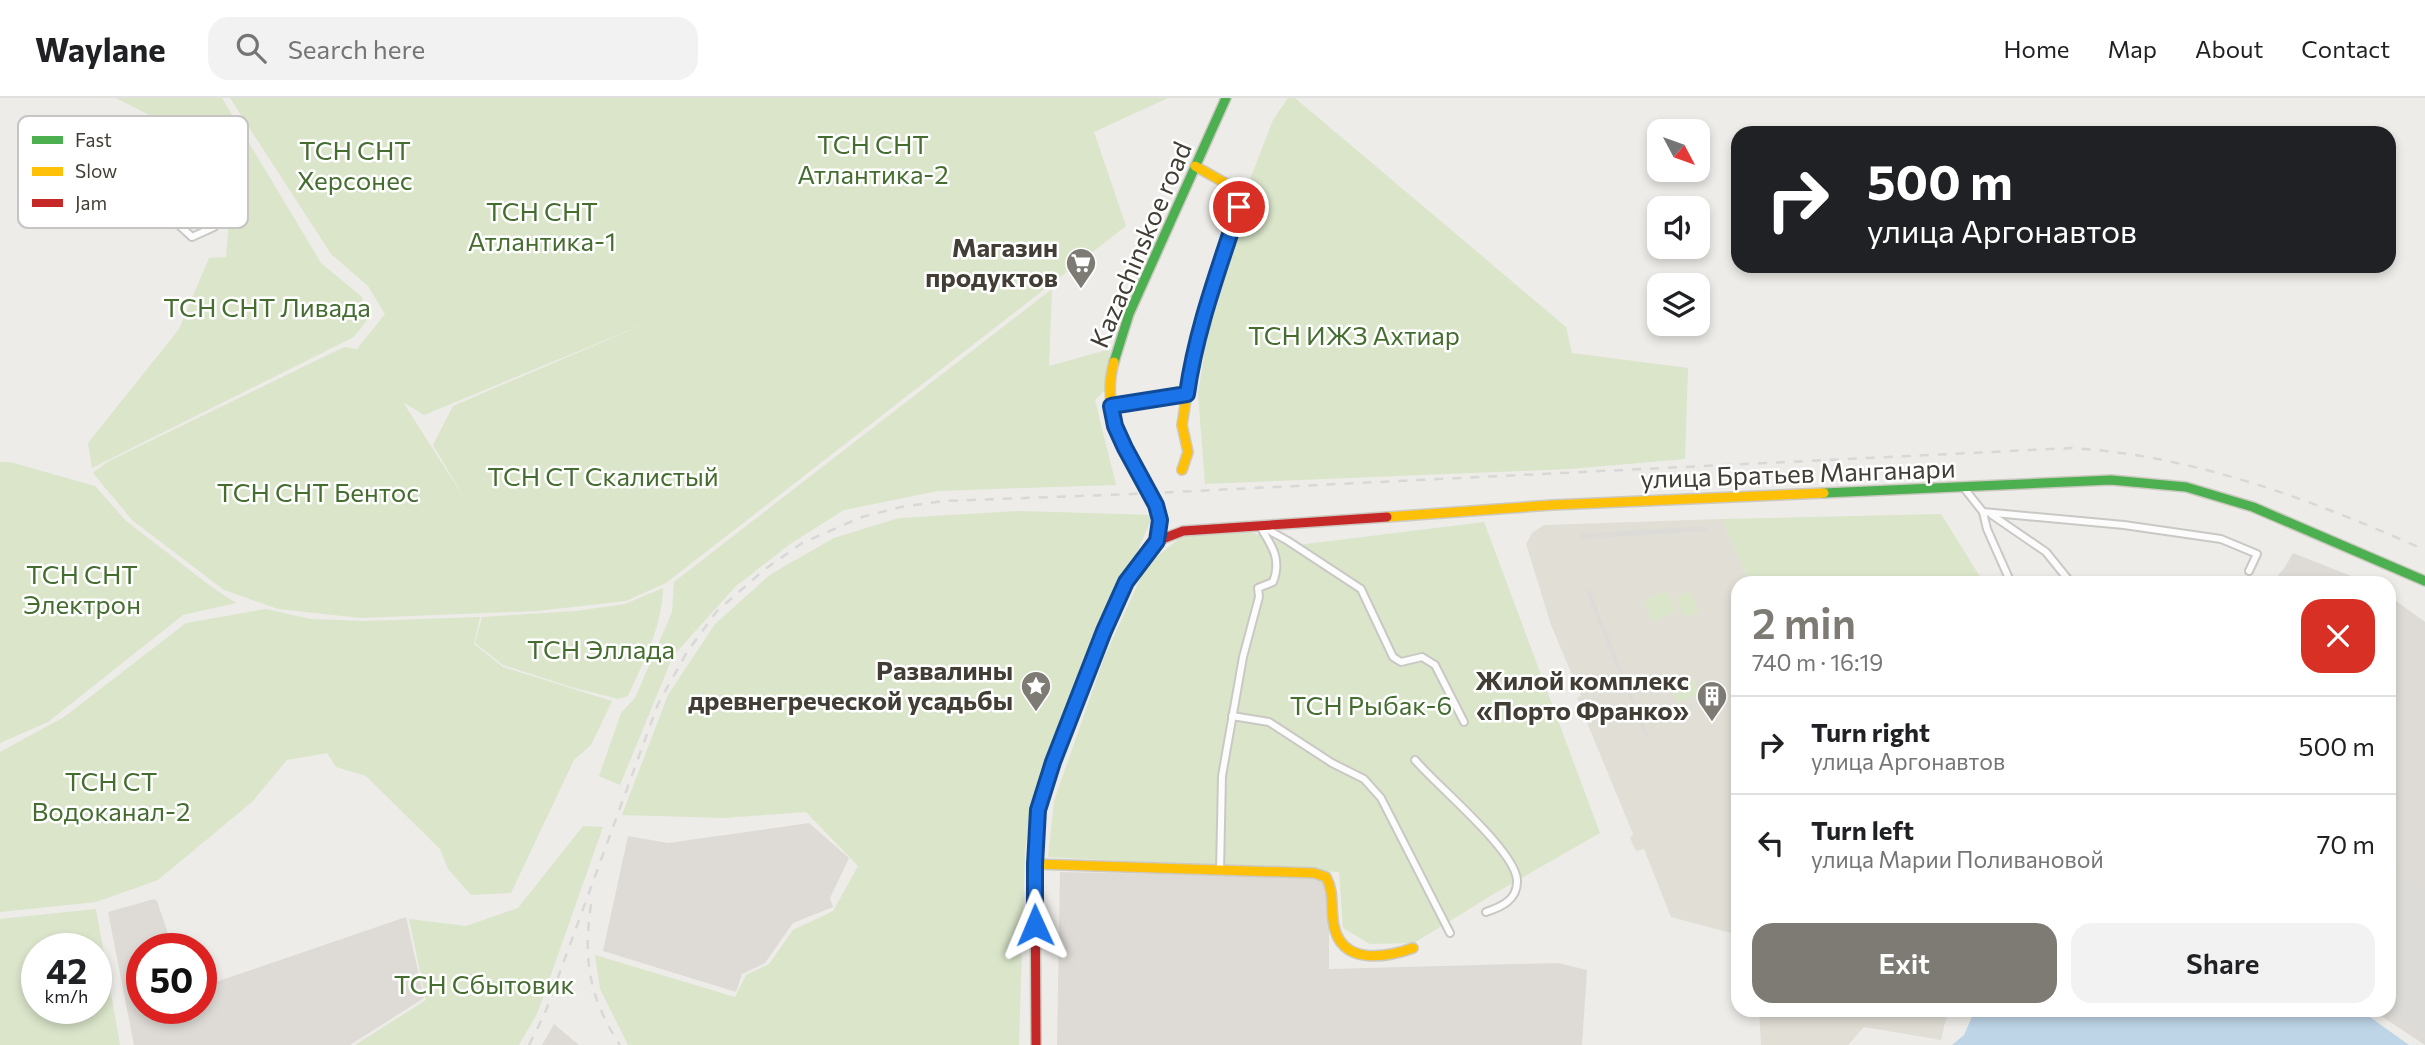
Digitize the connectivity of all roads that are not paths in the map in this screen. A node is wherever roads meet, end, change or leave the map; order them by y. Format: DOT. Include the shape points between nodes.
graph roads {
  1 [pos="1226,98"];
  2 [pos="1195,166"];
  3 [pos="182,228"];
  4 [pos="212,228"];
  5 [pos="1187,394"];
  6 [pos="1111,406"];
  7 [pos="1182,470"];
  8 [pos="1964,488"];
  9 [pos="1983,512"];
  10 [pos="1259,526"];
  11 [pos="1157,541"];
  12 [pos="2249,571"];
  13 [pos="2008,576"];
  14 [pos="2065,576"];
  15 [pos="2425,581"];
  16 [pos="1232,716"];
  17 [pos="1464,722"];
  18 [pos="1415,760"];
  19 [pos="1035,864"];
  20 [pos="1220,871"];
  21 [pos="1486,912"];
  22 [pos="1450,933"];
  23 [pos="1413,948"];
  24 [pos="1037,1045"];
  1 -- 2 [label="street, Kazachinskoe road"];
  2 -- 5 [label="street" via="1243,193 1209,296"];
  2 -- 6 [label="street, Kazachinskoe road" via="1120,340 1112,370"];
  3 -- 4 [label="street" via="192,237"];
  5 -- 6 [label="street"];
  5 -- 7 [label="street" via="1182,425 1188,452"];
  6 -- 11 [label="street, Kazachinskoe road" via="1115,426 1156,505 1160,520"];
  8 -- 9 [label="street"];
  8 -- 10 [label="street, улица Братьев Манганари" via="1552,505"];
  8 -- 15 [label="street, улица Братьев Манганари" via="2111,480 2186,487 2253,506"];
  9 -- 12 [label="street" via="2221,539 2257,554"];
  9 -- 13 [label="street"];
  9 -- 14 [label="street" via="1998,517 2046,552"];
  10 -- 11 [label="street, улица Братьев Манганари" via="1184,531"];
  10 -- 16 [label="street" via="1274,550 1278,570 1273,582 1258,588"];
  10 -- 17 [label="street" via="1361,589 1393,657 1401,662 1422,657 1435,665"];
  11 -- 19 [label="street" via="1126,582 1053,762 1038,810"];
  16 -- 20 [label="street" via="1222,776"];
  16 -- 22 [label="street" via="1269,722 1364,779 1381,798"];
  18 -- 21 [label="street" via="1513,866 1517,881 1512,897 1504,906"];
  19 -- 20 [label="street"];
  19 -- 24 [label="street"];
  20 -- 23 [label="street" via="1326,877 1332,886 1334,930 1344,946 1369,958"];
}
